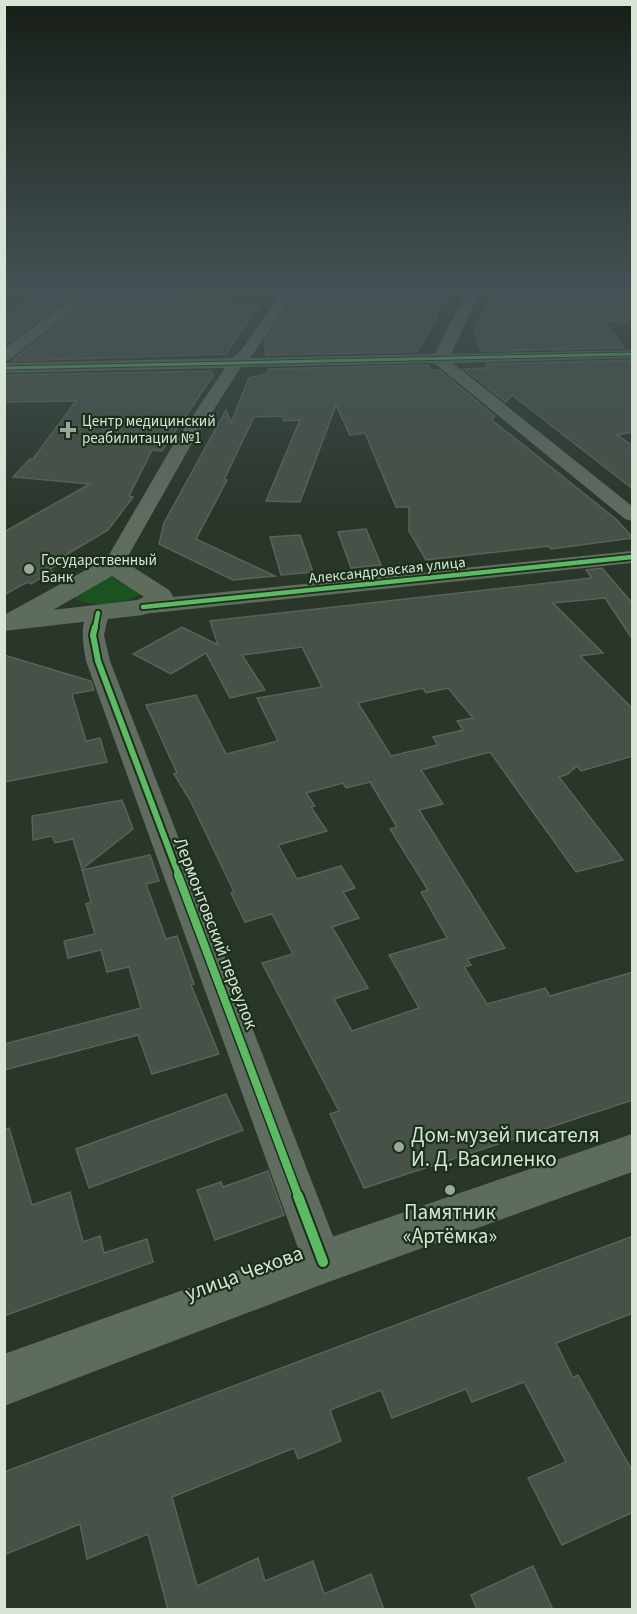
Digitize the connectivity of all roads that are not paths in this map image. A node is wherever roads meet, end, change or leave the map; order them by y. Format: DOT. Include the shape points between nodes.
graph roads {
  1 [pos="217,364"];
  2 [pos="235,364"];
  3 [pos="445,364"];
  4 [pos="4,368"];
  5 [pos="633,515"];
  6 [pos="633,557"];
  7 [pos="113,565"];
  8 [pos="149,599"];
  9 [pos="79,608"];
  10 [pos="7,623"];
  11 [pos="633,1153"];
  12 [pos="323,1262"];
  13 [pos="4,1380"];
  1 -- 4 [label="street"];
  2 -- 7 [label="street" via="182,445"];
  3 -- 5 [label="street"];
  6 -- 8 [label="street, Александровская улица" via="190,603"];
  7 -- 8 [label="main road"];
  7 -- 9 [label="main road"];
  8 -- 9 [label="main road"];
  9 -- 10 [label="main road"];
  9 -- 12 [label="street, Лермонтовский переулок" via="93,635 98,661"];
  11 -- 12 [label="main road, улица Чехова"];
  12 -- 13 [label="main road, улица Чехова"];
}
